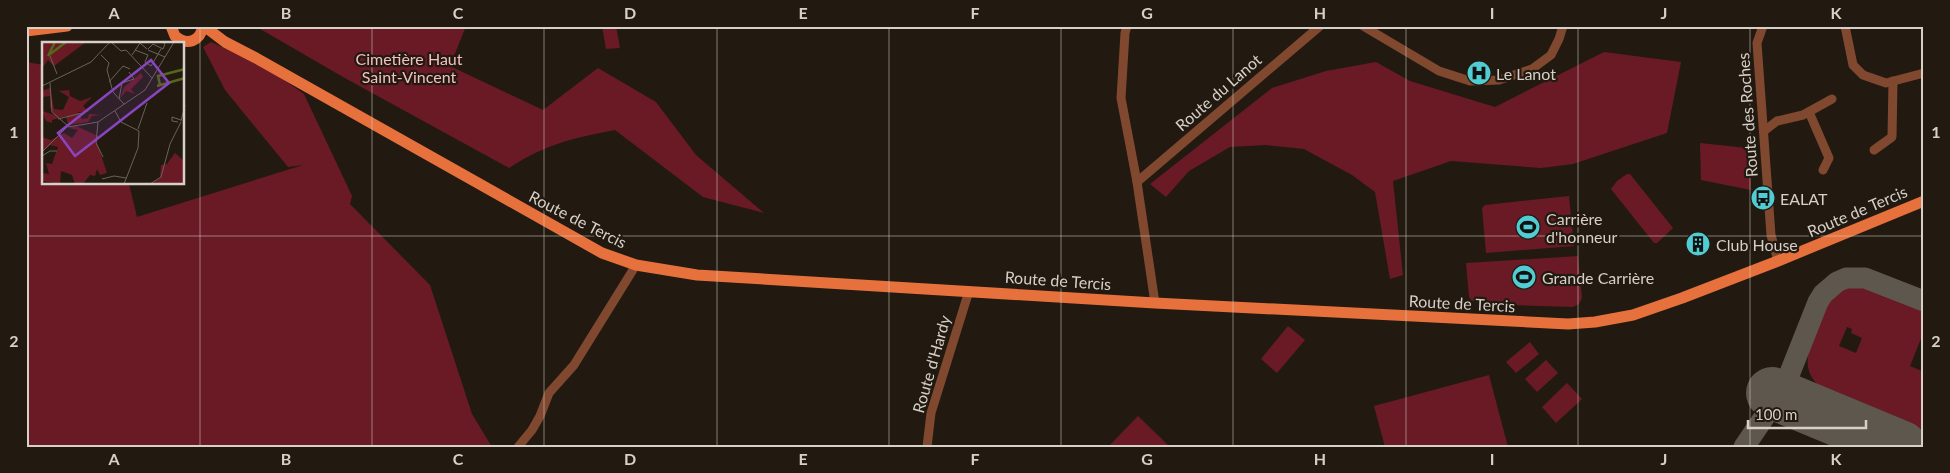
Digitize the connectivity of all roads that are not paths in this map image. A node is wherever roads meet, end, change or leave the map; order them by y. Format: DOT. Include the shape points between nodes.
graph roads {
  1 [pos="67,26"];
  2 [pos="204,26"];
  3 [pos="1127,26"];
  4 [pos="1320,26"];
  5 [pos="1363,26"];
  6 [pos="1562,26"];
  7 [pos="1763,26"];
  8 [pos="1845,26"];
  9 [pos="170,28"];
  10 [pos="26,31"];
  11 [pos="198,38"];
  12 [pos="225,42"];
  13 [pos="1924,73"];
  14 [pos="1893,81"];
  15 [pos="1832,98"];
  16 [pos="1809,112"];
  17 [pos="1764,131"];
  18 [pos="1874,150"];
  19 [pos="1822,170"];
  20 [pos="1137,182"];
  21 [pos="1924,201"];
  22 [pos="1778,261"];
  23 [pos="636,265"];
  24 [pos="969,291"];
  25 [pos="1155,303"];
  26 [pos="518,447"];
  27 [pos="927,447"];
  1 -- 10 [label="main road"];
  2 -- 11 [label="main road"];
  2 -- 12 [label="main road, Route de Tercis"];
  3 -- 20 [label="street" via="1121,98"];
  4 -- 20 [label="street, Route du Lanot"];
  5 -- 6 [label="street" via="1439,71 1470,81 1499,80 1532,69 1551,55"];
  7 -- 17 [label="street, Route des Roches" via="1757,43"];
  8 -- 14 [label="street" via="1854,65 1863,75 1886,83"];
  9 -- 11 [label="main road, Route de Tercis" via="175,36 186,42"];
  11 -- 12 [label="main road, Route de Tercis"];
  12 -- 23 [label="main road, Route de Tercis" via="588,245"];
  13 -- 14 [label="street"];
  14 -- 18 [label="street" via="1892,137"];
  15 -- 16 [label="street"];
  16 -- 17 [label="street" via="1777,121"];
  16 -- 19 [label="street" via="1829,158"];
  17 -- 22 [label="street, Route des Roches" via="1771,235"];
  20 -- 25 [label="street"];
  21 -- 22 [label="main road, Route de Tercis"];
  22 -- 25 [label="main road, Route de Tercis" via="1634,315 1568,324"];
  23 -- 24 [label="main road, Route de Tercis" via="698,275"];
  23 -- 26 [label="street" via="574,364 549,393 532,430"];
  24 -- 25 [label="main road, Route de Tercis"];
  24 -- 27 [label="street, Route d'Hardy" via="933,405"];
}
